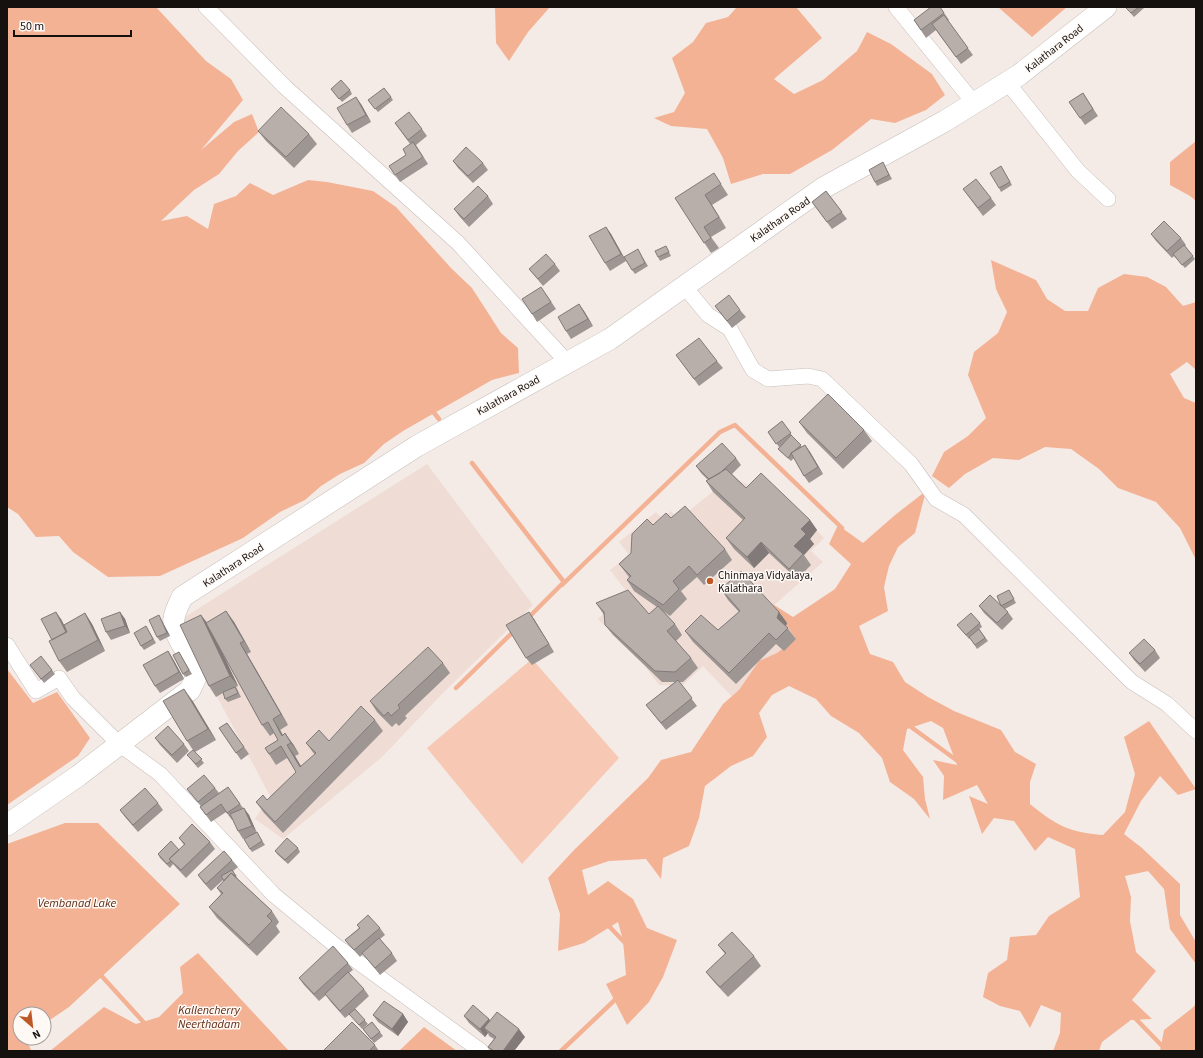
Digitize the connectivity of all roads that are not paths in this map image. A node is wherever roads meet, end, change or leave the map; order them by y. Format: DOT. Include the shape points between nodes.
graph roads {
  1 [pos="206,7"];
  2 [pos="896,7"];
  3 [pos="1106,7"];
  4 [pos="1007,82"];
  5 [pos="974,103"];
  6 [pos="1108,199"];
  7 [pos="684,286"];
  8 [pos="567,362"];
  9 [pos="7,646"];
  10 [pos="1196,731"];
  11 [pos="119,744"];
  12 [pos="7,825"];
  13 [pos="481,1051"];
  1 -- 8 [label="street" via="285,87 458,243"];
  2 -- 5 [label="street"];
  3 -- 4 [label="street, Kalathara Road"];
  4 -- 5 [label="street, Kalathara Road"];
  4 -- 6 [label="street" via="1078,171"];
  5 -- 7 [label="street, Kalathara Road" via="823,188"];
  7 -- 8 [label="street, Kalathara Road" via="610,339"];
  7 -- 10 [label="street" via="708,315 730,329 753,370 768,379 808,376 822,379 911,464 936,499 964,515 1132,682 1167,704"];
  8 -- 11 [label="street, Kalathara Road" via="417,446 182,597 173,620 177,635 194,662 198,673 196,680 190,690"];
  9 -- 11 [label="street" via="36,691 59,678 73,698"];
  11 -- 12 [label="street, Kalathara Road"];
  11 -- 13 [label="street" via="160,774 274,895 348,955"];
}
